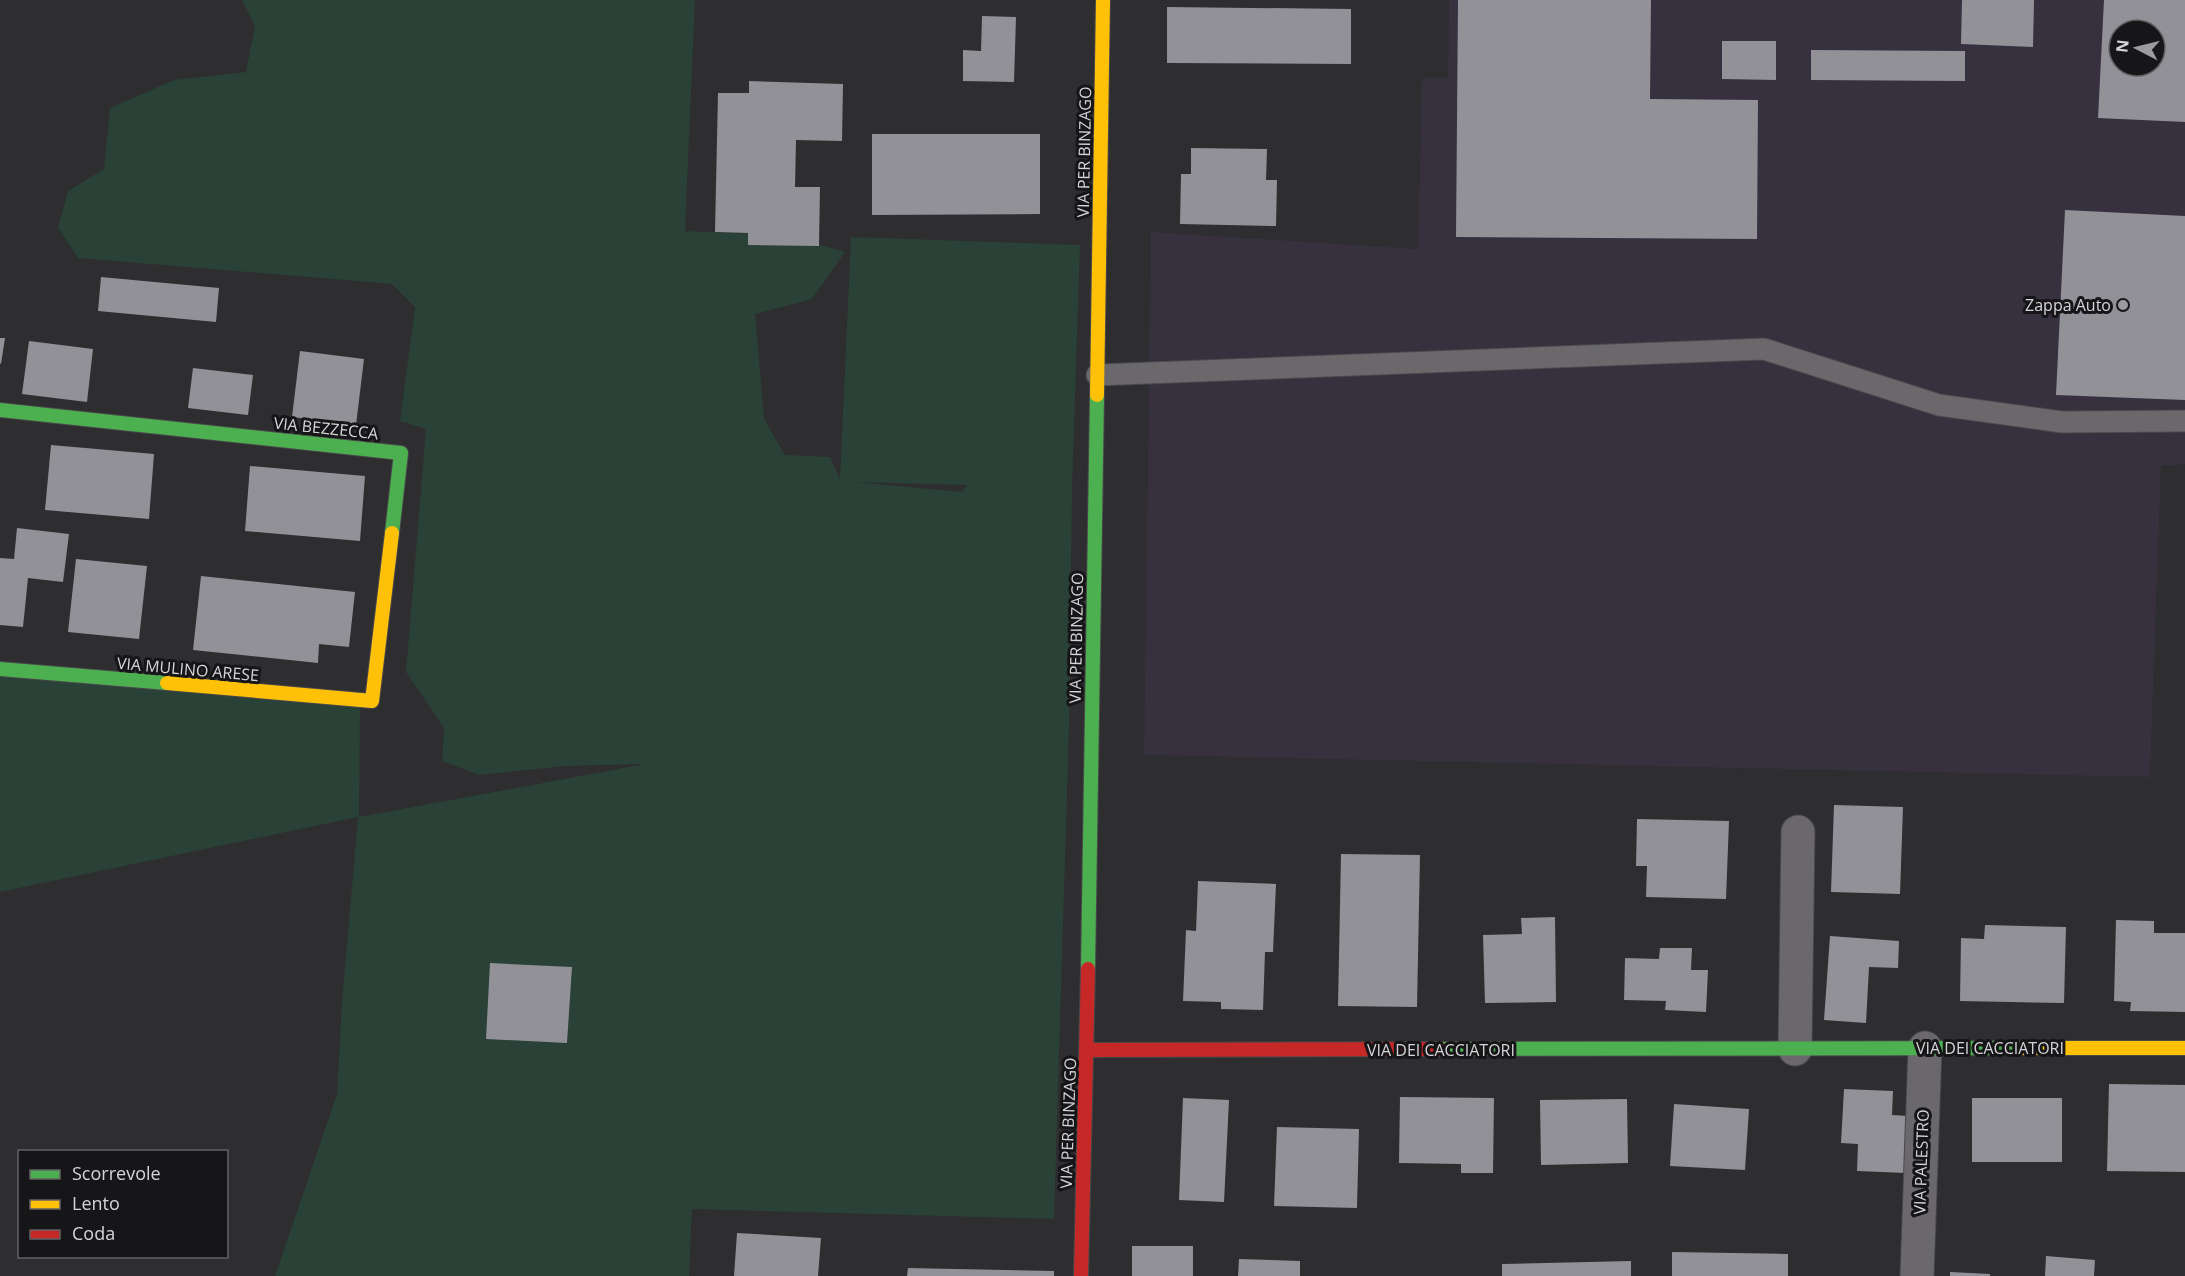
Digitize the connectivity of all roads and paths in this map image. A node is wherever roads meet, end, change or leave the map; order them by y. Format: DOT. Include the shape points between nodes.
graph roads {
  1 [pos="1103,0"];
  2 [pos="1097,375"];
  3 [pos="0,410"];
  4 [pos="2185,421"];
  5 [pos="0,669"];
  6 [pos="372,701"];
  7 [pos="1798,832"];
  8 [pos="1925,1048"];
  9 [pos="2185,1048"];
  10 [pos="1795,1049"];
  11 [pos="1087,1050"];
  12 [pos="1081,1276"];
  13 [pos="1917,1276"];
  1 -- 2 [label="street, VIA PER BINZAGO"];
  2 -- 4 [label="lane" via="1764,349 1939,405 2062,422"];
  2 -- 11 [label="street, VIA PER BINZAGO"];
  3 -- 6 [label="street, VIA BEZZECCA" via="401,453"];
  5 -- 6 [label="street, VIA MULINO ARESE"];
  7 -- 10 [label="street"];
  8 -- 9 [label="street, VIA DEI CACCIATORI"];
  8 -- 10 [label="street, VIA DEI CACCIATORI"];
  8 -- 13 [label="street, VIA PALESTRO"];
  10 -- 11 [label="street, VIA DEI CACCIATORI"];
  11 -- 12 [label="street, VIA PER BINZAGO"];
}
